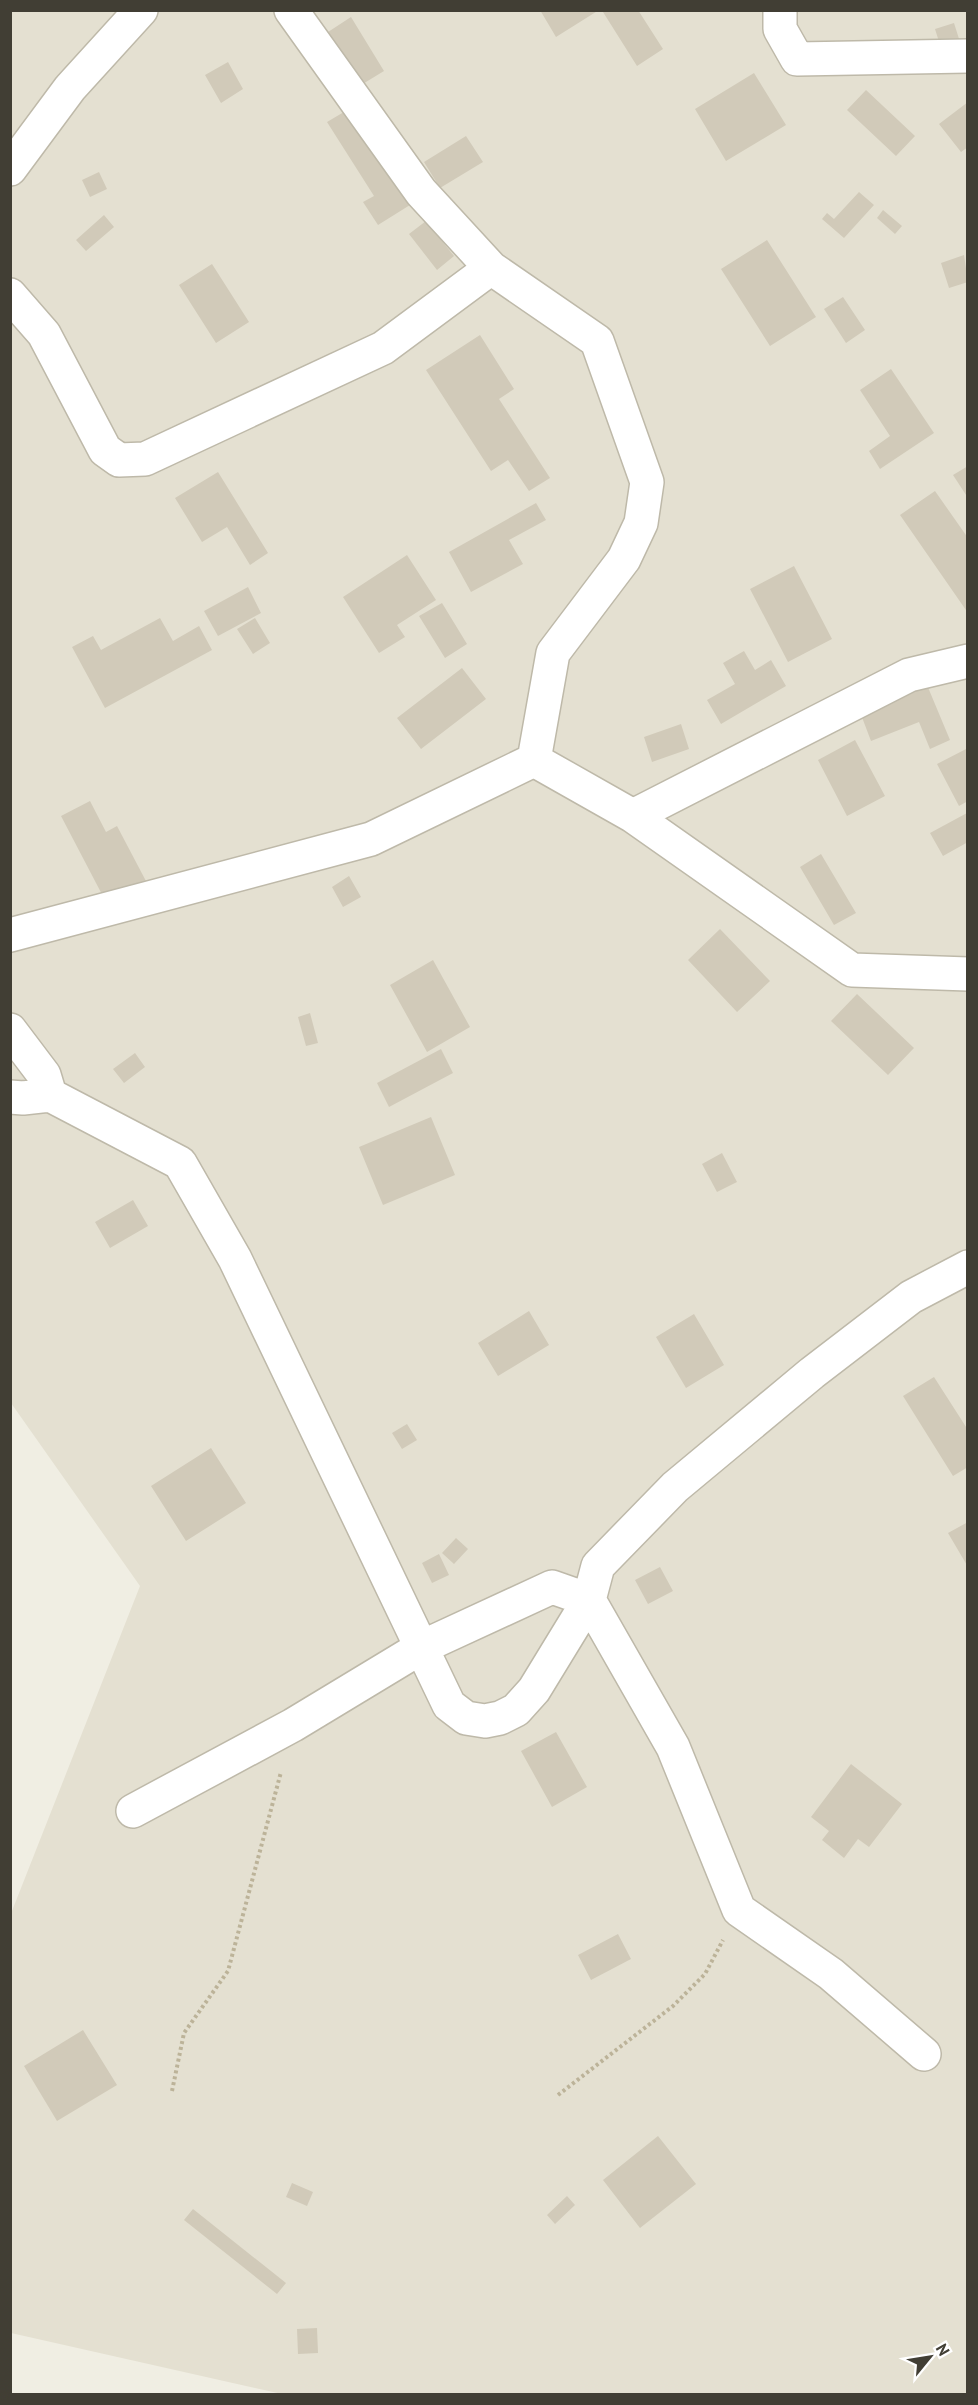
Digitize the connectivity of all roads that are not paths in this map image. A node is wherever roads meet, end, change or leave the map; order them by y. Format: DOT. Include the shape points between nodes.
graph roads {
  1 [pos="141,10"];
  2 [pos="291,10"];
  3 [pos="780,10"];
  4 [pos="968,56"];
  5 [pos="10,169"];
  6 [pos="491,268"];
  7 [pos="10,295"];
  8 [pos="968,662"];
  9 [pos="534,760"];
  10 [pos="633,816"];
  11 [pos="10,935"];
  12 [pos="968,974"];
  13 [pos="10,1030"];
  14 [pos="51,1095"];
  15 [pos="10,1097"];
  16 [pos="968,1267"];
  17 [pos="589,1600"];
  18 [pos="422,1647"];
  19 [pos="133,1811"];
  20 [pos="924,2054"];
  1 -- 5 [label="street" via="70,88"];
  2 -- 6 [label="street" via="421,192"];
  3 -- 4 [label="street" via="780,29 797,59"];
  6 -- 7 [label="street" via="383,348 145,459 119,460 105,450 44,334"];
  6 -- 9 [label="street" via="597,342 647,482 641,523 624,559 553,653"];
  8 -- 10 [label="street" via="909,675"];
  9 -- 10 [label="street"];
  9 -- 11 [label="street" via="371,839"];
  10 -- 12 [label="street" via="852,970"];
  13 -- 14 [label="street" via="44,1075"];
  14 -- 15 [label="street"];
  14 -- 18 [label="street" via="180,1163 235,1259"];
  16 -- 17 [label="street" via="911,1298 812,1373 675,1487 598,1566"];
  17 -- 18 [label="street" via="552,1587"];
  17 -- 18 [label="street" via="534,1690 516,1710 500,1718 466,1718 449,1705"];
  17 -- 20 [label="street" via="674,1747 739,1910 831,1974"];
  18 -- 19 [label="street" via="293,1725"];
}
